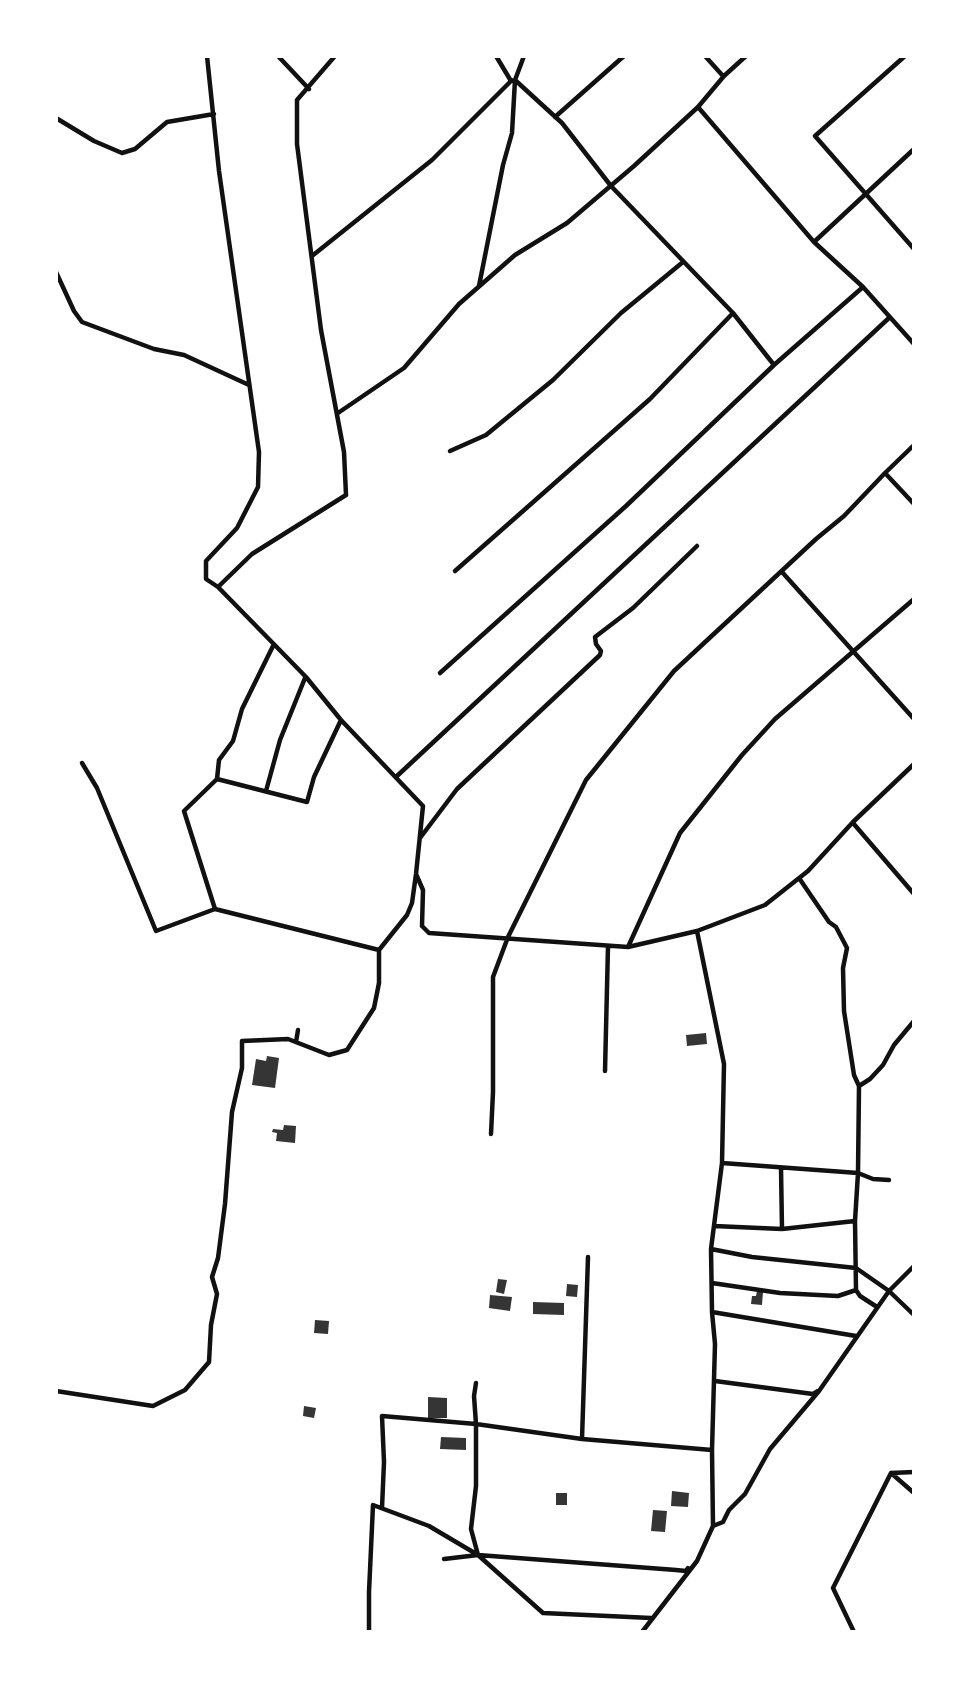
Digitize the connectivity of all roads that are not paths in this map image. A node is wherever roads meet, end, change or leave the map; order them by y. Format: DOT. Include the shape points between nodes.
graph roads {
  1 [pos="207,56"];
  2 [pos="278,56"];
  3 [pos="335,56"];
  4 [pos="496,56"];
  5 [pos="524,56"];
  6 [pos="624,56"];
  7 [pos="705,56"];
  8 [pos="746,56"];
  9 [pos="905,56"];
  10 [pos="723,76"];
  11 [pos="513,81"];
  12 [pos="309,89"];
  13 [pos="698,107"];
  14 [pos="214,114"];
  15 [pos="555,117"];
  16 [pos="56,118"];
  17 [pos="914,149"];
  18 [pos="611,186"];
  19 [pos="865,196"];
  20 [pos="814,243"];
  21 [pos="914,249"];
  22 [pos="312,256"];
  23 [pos="683,262"];
  24 [pos="56,272"];
  25 [pos="479,287"];
  26 [pos="863,287"];
  27 [pos="733,313"];
  28 [pos="890,317"];
  29 [pos="914,344"];
  30 [pos="774,365"];
  31 [pos="249,385"];
  32 [pos="338,412"];
  33 [pos="914,445"];
  34 [pos="450,452"];
  35 [pos="885,473"];
  36 [pos="914,504"];
  37 [pos="697,546"];
  38 [pos="455,571"];
  39 [pos="782,572"];
  40 [pos="218,587"];
  41 [pos="914,599"];
  42 [pos="273,646"];
  43 [pos="853,651"];
  44 [pos="440,673"];
  45 [pos="306,677"];
  46 [pos="914,719"];
  47 [pos="341,720"];
  48 [pos="82,763"];
  49 [pos="914,764"];
  50 [pos="397,776"];
  51 [pos="217,779"];
  52 [pos="266,791"];
  53 [pos="853,822"];
  54 [pos="419,838"];
  55 [pos="416,874"];
  56 [pos="799,878"];
  57 [pos="914,894"];
  58 [pos="215,909"];
  59 [pos="697,931"];
  60 [pos="508,937"];
  61 [pos="608,946"];
  62 [pos="628,947"];
  63 [pos="379,950"];
  64 [pos="914,1021"];
  65 [pos="298,1030"];
  66 [pos="296,1042"];
  67 [pos="605,1071"];
  68 [pos="859,1086"];
  69 [pos="491,1134"];
  70 [pos="722,1163"];
  71 [pos="781,1168"];
  72 [pos="858,1173"];
  73 [pos="889,1180"];
  74 [pos="855,1221"];
  75 [pos="714,1226"];
  76 [pos="782,1228"];
  77 [pos="711,1249"];
  78 [pos="588,1257"];
  79 [pos="914,1266"];
  80 [pos="856,1268"];
  81 [pos="712,1283"];
  82 [pos="856,1290"];
  83 [pos="889,1291"];
  84 [pos="877,1307"];
  85 [pos="712,1312"];
  86 [pos="914,1315"];
  87 [pos="856,1336"];
  88 [pos="715,1381"];
  89 [pos="476,1383"];
  90 [pos="56,1391"];
  91 [pos="819,1391"];
  92 [pos="477,1424"];
  93 [pos="582,1439"];
  94 [pos="712,1450"];
  95 [pos="914,1472"];
  96 [pos="891,1473"];
  97 [pos="914,1493"];
  98 [pos="382,1508"];
  99 [pos="713,1526"];
  100 [pos="478,1555"];
  101 [pos="444,1559"];
  102 [pos="697,1560"];
  103 [pos="651,1618"];
  104 [pos="369,1632"];
  105 [pos="642,1632"];
  106 [pos="854,1632"];
  1 -- 14 [label="street"];
  2 -- 12 [label="street"];
  3 -- 12 [label="street"];
  4 -- 11 [label="street"];
  5 -- 11 [label="street"];
  6 -- 15 [label="street"];
  7 -- 10 [label="street"];
  8 -- 10 [label="street"];
  9 -- 19 [label="street" via="815,136"];
  10 -- 13 [label="street"];
  11 -- 15 [label="street"];
  11 -- 22 [label="street" via="432,160"];
  11 -- 25 [label="street" via="512,133"];
  12 -- 22 [label="street" via="297,100 297,144"];
  13 -- 18 [label="street"];
  13 -- 20 [label="street"];
  14 -- 16 [label="street" via="167,122 135,149 122,153"];
  14 -- 31 [label="street"];
  15 -- 18 [label="street"];
  17 -- 19 [label="street"];
  18 -- 23 [label="street"];
  18 -- 25 [label="street"];
  19 -- 20 [label="street"];
  19 -- 21 [label="street"];
  20 -- 26 [label="street"];
  22 -- 32 [label="street"];
  23 -- 27 [label="street"];
  23 -- 34 [label="street" via="514,412 485,435"];
  24 -- 31 [label="street" via="82,322 154,349 184,355"];
  25 -- 32 [label="street" via="404,368"];
  26 -- 28 [label="street"];
  26 -- 30 [label="street"];
  27 -- 30 [label="street"];
  27 -- 38 [label="street" via="650,399"];
  28 -- 29 [label="street"];
  28 -- 50 [label="street"];
  30 -- 44 [label="street"];
  31 -- 40 [label="street" via="258,487 237,528 206,561 206,579"];
  32 -- 40 [label="street" via="346,495 252,554"];
  33 -- 35 [label="street"];
  35 -- 36 [label="street"];
  35 -- 39 [label="street"];
  37 -- 54 [label="street" via="595,638 600,655 457,789"];
  39 -- 43 [label="street"];
  39 -- 60 [label="street" via="674,671 586,779"];
  40 -- 42 [label="street"];
  41 -- 43 [label="street"];
  42 -- 45 [label="street"];
  42 -- 51 [label="street" via="242,709 233,741 219,760"];
  43 -- 46 [label="street"];
  43 -- 62 [label="street" via="775,719 701,806 667,858"];
  45 -- 47 [label="street"];
  45 -- 52 [label="street" via="280,740"];
  47 -- 50 [label="street"];
  47 -- 52 [label="street" via="307,802"];
  48 -- 58 [label="street" via="97,788 155,930"];
  49 -- 53 [label="street"];
  50 -- 54 [label="street" via="423,806"];
  51 -- 52 [label="street"];
  51 -- 58 [label="street" via="184,811"];
  53 -- 56 [label="street"];
  53 -- 57 [label="street"];
  54 -- 55 [label="street"];
  55 -- 60 [label="street" via="424,890 425,931"];
  55 -- 63 [label="street" via="407,915"];
  56 -- 59 [label="street" via="765,905"];
  56 -- 68 [label="street" via="847,948 844,1012"];
  58 -- 63 [label="street"];
  59 -- 62 [label="street"];
  59 -- 70 [label="street" via="724,1064"];
  60 -- 61 [label="street"];
  60 -- 69 [label="street" via="494,977"];
  61 -- 62 [label="street"];
  61 -- 67 [label="street"];
  63 -- 66 [label="street" via="374,1007 347,1050 329,1055"];
  64 -- 68 [label="street" via="883,1065"];
  65 -- 66 [label="street"];
  66 -- 90 [label="street" via="242,1041 225,1204 212,1277 217,1294 209,1362 185,1390 153,1406"];
  68 -- 72 [label="street"];
  70 -- 71 [label="street"];
  70 -- 75 [label="street"];
  71 -- 72 [label="street"];
  71 -- 76 [label="street"];
  72 -- 73 [label="street"];
  72 -- 74 [label="street"];
  74 -- 76 [label="street"];
  74 -- 80 [label="street"];
  75 -- 76 [label="street"];
  75 -- 77 [label="street"];
  77 -- 80 [label="street"];
  77 -- 81 [label="street"];
  78 -- 93 [label="street"];
  79 -- 83 [label="street"];
  80 -- 82 [label="street"];
  80 -- 83 [label="street"];
  81 -- 82 [label="street" via="838,1296"];
  81 -- 85 [label="street"];
  82 -- 84 [label="street"];
  83 -- 84 [label="street"];
  83 -- 86 [label="street"];
  84 -- 87 [label="street"];
  85 -- 87 [label="street"];
  85 -- 88 [label="street"];
  87 -- 91 [label="street"];
  88 -- 91 [label="street" via="813,1394"];
  88 -- 94 [label="street"];
  89 -- 92 [label="street"];
  91 -- 99 [label="street" via="770,1449 745,1494 723,1522"];
  92 -- 93 [label="street"];
  92 -- 98 [label="street" via="382,1416"];
  92 -- 100 [label="street" via="471,1529"];
  93 -- 94 [label="street"];
  94 -- 99 [label="street"];
  95 -- 96 [label="street"];
  96 -- 97 [label="street"];
  96 -- 106 [label="street" via="833,1588"];
  98 -- 100 [label="street" via="429,1526"];
  98 -- 104 [label="street" via="373,1505"];
  99 -- 102 [label="street"];
  100 -- 101 [label="street"];
  100 -- 102 [label="street" via="686,1571"];
  100 -- 103 [label="street" via="543,1613"];
  102 -- 103 [label="street"];
  103 -- 105 [label="street"];
}
